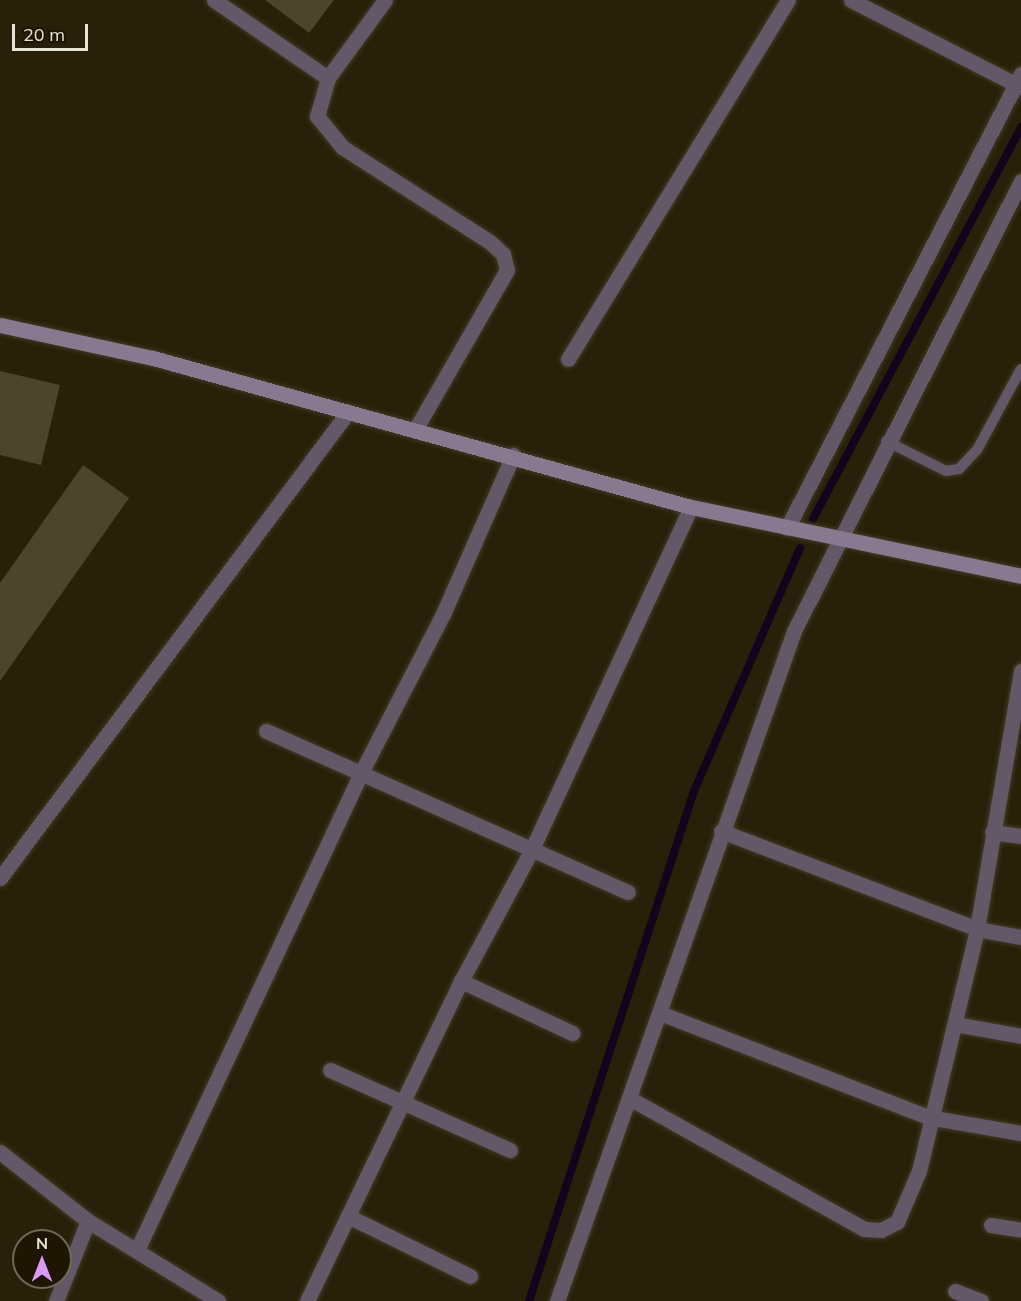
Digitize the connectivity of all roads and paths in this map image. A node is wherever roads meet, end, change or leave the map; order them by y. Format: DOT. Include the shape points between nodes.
graph roads {
  1 [pos="214,0"];
  2 [pos="385,0"];
  3 [pos="788,0"];
  4 [pos="851,0"];
  5 [pos="328,78"];
  6 [pos="1019,82"];
  7 [pos="1021,181"];
  8 [pos="0,325"];
  9 [pos="568,359"];
  10 [pos="1021,369"];
  11 [pos="348,412"];
  12 [pos="415,430"];
  13 [pos="886,441"];
  14 [pos="513,455"];
  15 [pos="692,507"];
  16 [pos="787,528"];
  17 [pos="837,538"];
  18 [pos="1021,576"];
  19 [pos="1021,671"];
  20 [pos="266,731"];
  21 [pos="362,771"];
  22 [pos="720,831"];
  23 [pos="992,832"];
  24 [pos="1021,836"];
  25 [pos="532,849"];
  26 [pos="0,878"];
  27 [pos="628,892"];
  28 [pos="977,929"];
  29 [pos="1021,938"];
  30 [pos="461,981"];
  31 [pos="660,1013"];
  32 [pos="955,1024"];
  33 [pos="573,1033"];
  34 [pos="1021,1036"];
  35 [pos="330,1070"];
  36 [pos="629,1098"];
  37 [pos="404,1101"];
  38 [pos="928,1117"];
  39 [pos="1021,1133"];
  40 [pos="510,1150"];
  41 [pos="0,1152"];
  42 [pos="348,1215"];
  43 [pos="88,1221"];
  44 [pos="991,1224"];
  45 [pos="1021,1230"];
  46 [pos="136,1250"];
  47 [pos="470,1276"];
  48 [pos="955,1291"];
  49 [pos="56,1301"];
  50 [pos="218,1301"];
  51 [pos="307,1301"];
  52 [pos="557,1301"];
  53 [pos="981,1301"];
  1 -- 5 [label="street"];
  2 -- 5 [label="street"];
  3 -- 9 [label="street"];
  4 -- 6 [label="street"];
  5 -- 12 [label="street" via="317,116 326,133 503,254 507,270 502,286"];
  6 -- 16 [label="street"];
  7 -- 13 [label="street"];
  8 -- 11 [label="main road" via="153,358"];
  10 -- 13 [label="lane" via="977,450 959,469 946,471"];
  11 -- 12 [label="main road"];
  11 -- 26 [label="street"];
  12 -- 14 [label="main road"];
  13 -- 17 [label="street"];
  14 -- 15 [label="main road"];
  14 -- 21 [label="street" via="443,614"];
  15 -- 16 [label="main road"];
  15 -- 25 [label="street"];
  16 -- 17 [label="main road"];
  17 -- 18 [label="main road"];
  17 -- 22 [label="street" via="794,631"];
  19 -- 23 [label="street"];
  20 -- 21 [label="street"];
  21 -- 25 [label="street"];
  21 -- 46 [label="street"];
  22 -- 28 [label="street"];
  22 -- 31 [label="street"];
  23 -- 24 [label="street"];
  23 -- 28 [label="street"];
  25 -- 27 [label="street"];
  25 -- 30 [label="street"];
  28 -- 29 [label="street"];
  28 -- 32 [label="street"];
  30 -- 33 [label="street"];
  30 -- 37 [label="street"];
  31 -- 36 [label="street"];
  31 -- 38 [label="street"];
  32 -- 34 [label="street"];
  32 -- 38 [label="street"];
  35 -- 37 [label="street"];
  36 -- 38 [label="street" via="864,1229 881,1230 897,1221 910,1201"];
  36 -- 52 [label="street"];
  37 -- 40 [label="street"];
  37 -- 42 [label="street"];
  38 -- 39 [label="street"];
  41 -- 43 [label="street"];
  42 -- 47 [label="street"];
  42 -- 51 [label="street"];
  43 -- 46 [label="street"];
  43 -- 49 [label="street"];
  44 -- 45 [label="street"];
  46 -- 50 [label="street"];
  48 -- 53 [label="street"];
}
